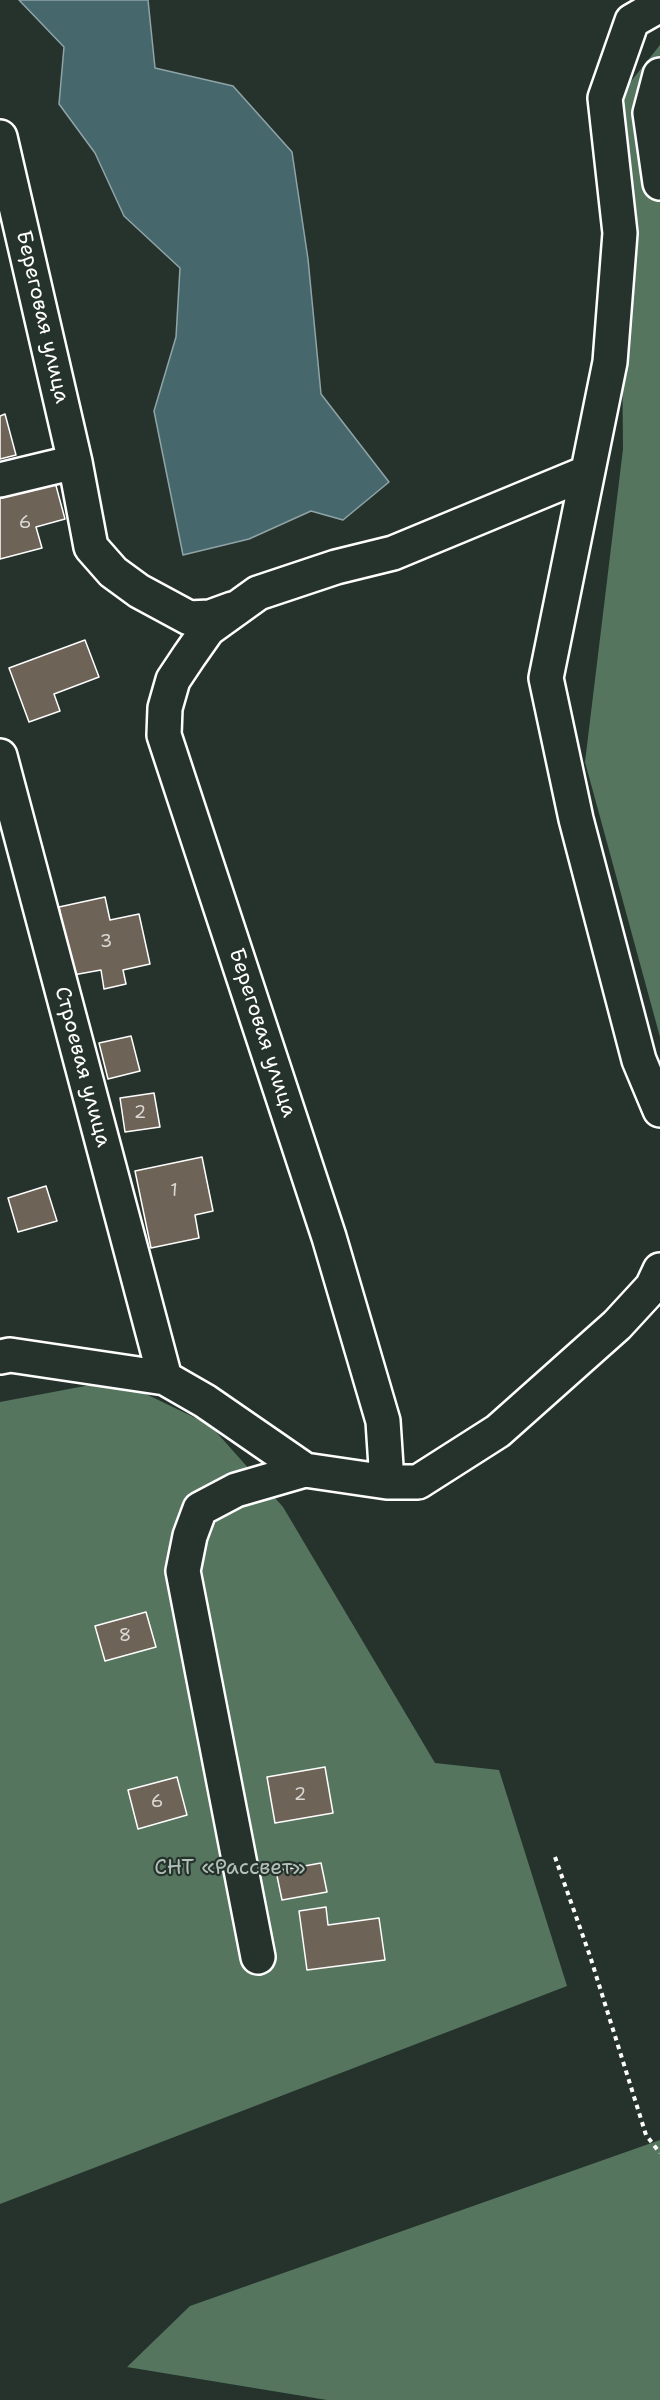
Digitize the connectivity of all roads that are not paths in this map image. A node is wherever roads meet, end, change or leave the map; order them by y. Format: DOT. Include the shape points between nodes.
graph roads {
  1 [pos="660,5"];
  2 [pos="660,75"];
  3 [pos="0,137"];
  4 [pos="660,183"];
  5 [pos="75,462"];
  6 [pos="586,473"];
  7 [pos="0,480"];
  8 [pos="237,607"];
  9 [pos="0,756"];
  10 [pos="660,1110"];
  11 [pos="660,1270"];
  12 [pos="0,1357"];
  13 [pos="165,1378"];
  14 [pos="305,1470"];
  15 [pos="387,1482"];
  16 [pos="258,1957"];
  1 -- 6 [label="street" via="632,21 605,98 620,233 610,362"];
  2 -- 4 [label="street" via="650,113"];
  3 -- 5 [label="street, Береговая улица"];
  5 -- 7 [label="street"];
  5 -- 8 [label="street, Береговая улица" via="91,547 113,572 189,618 210,617"];
  6 -- 8 [label="street, Береговая улица" via="393,553 258,593"];
  6 -- 10 [label="street" via="546,678 576,819 639,1060"];
  8 -- 15 [label="street, Береговая улица" via="208,629 173,680 165,708 164,735 332,1249 383,1421"];
  9 -- 13 [label="street, Строевая улица"];
  11 -- 15 [label="street" via="652,1287 618,1325 498,1431 418,1482"];
  12 -- 13 [label="street" via="10,1354"];
  13 -- 14 [label="street"];
  14 -- 15 [label="street"];
  14 -- 16 [label="street" via="236,1490 200,1509 183,1571"];
}
